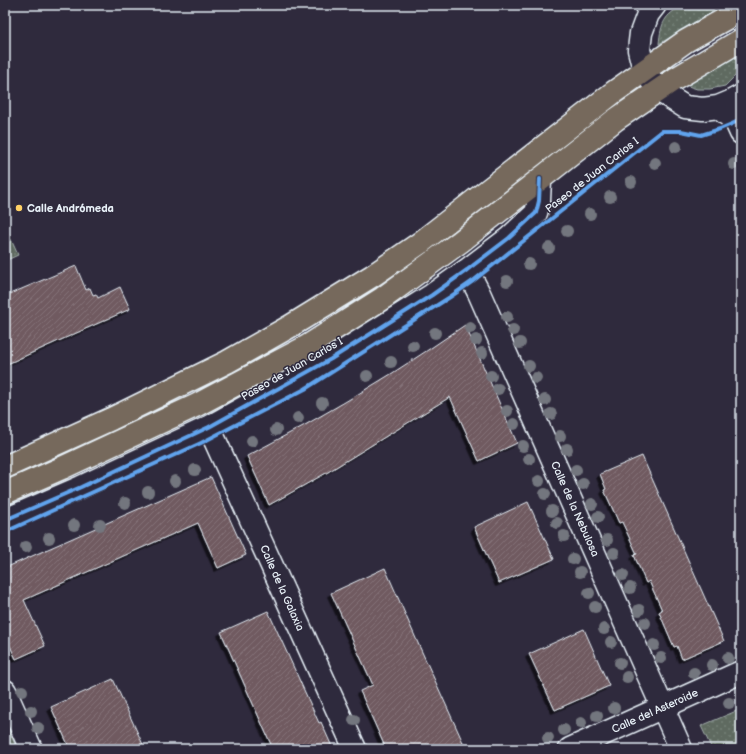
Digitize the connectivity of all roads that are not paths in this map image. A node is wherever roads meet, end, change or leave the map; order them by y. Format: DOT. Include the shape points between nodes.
graph roads {
  1 [pos="655,5"];
  2 [pos="741,10"];
  3 [pos="741,40"];
  4 [pos="644,70"];
  5 [pos="658,90"];
  6 [pos="741,97"];
  7 [pos="718,107"];
  8 [pos="738,128"];
  9 [pos="540,179"];
  10 [pos="467,270"];
  11 [pos="209,427"];
  12 [pos="5,467"];
  13 [pos="5,493"];
  14 [pos="5,520"];
  15 [pos="741,672"];
  16 [pos="5,692"];
  17 [pos="662,708"];
  18 [pos="31,749"];
  19 [pos="355,749"];
  20 [pos="570,749"];
  21 [pos="681,749"];
  1 -- 4 [label="street" via="648,14 641,33 639,50"];
  2 -- 4 [label="main road" via="686,41"];
  3 -- 5 [label="main road, Paseo de Juan Carlos I"];
  4 -- 5 [label="street"];
  4 -- 12 [label="main road" via="372,276 227,362 118,416"];
  5 -- 7 [label="street" via="685,107"];
  5 -- 9 [label="main road, Paseo de Juan Carlos I"];
  6 -- 7 [label="street"];
  6 -- 8 [label="street"];
  7 -- 8 [label="street"];
  9 -- 10 [label="street, Paseo de Juan Carlos I" via="536,213 509,238"];
  9 -- 13 [label="main road, Paseo de Juan Carlos I" via="431,264 306,347 197,405"];
  10 -- 11 [label="street, Paseo de Juan Carlos I" via="331,359"];
  10 -- 17 [label="street, Calle de la Nebulosa"];
  11 -- 14 [label="street, Paseo de Juan Carlos I"];
  11 -- 19 [label="street, Calle de la Galaxia"];
  15 -- 17 [label="street, Calle del Asteroide"];
  16 -- 18 [label="street"];
  17 -- 20 [label="street, Calle del Asteroide"];
  17 -- 21 [label="street, Calle de la Nebulosa"];
}
